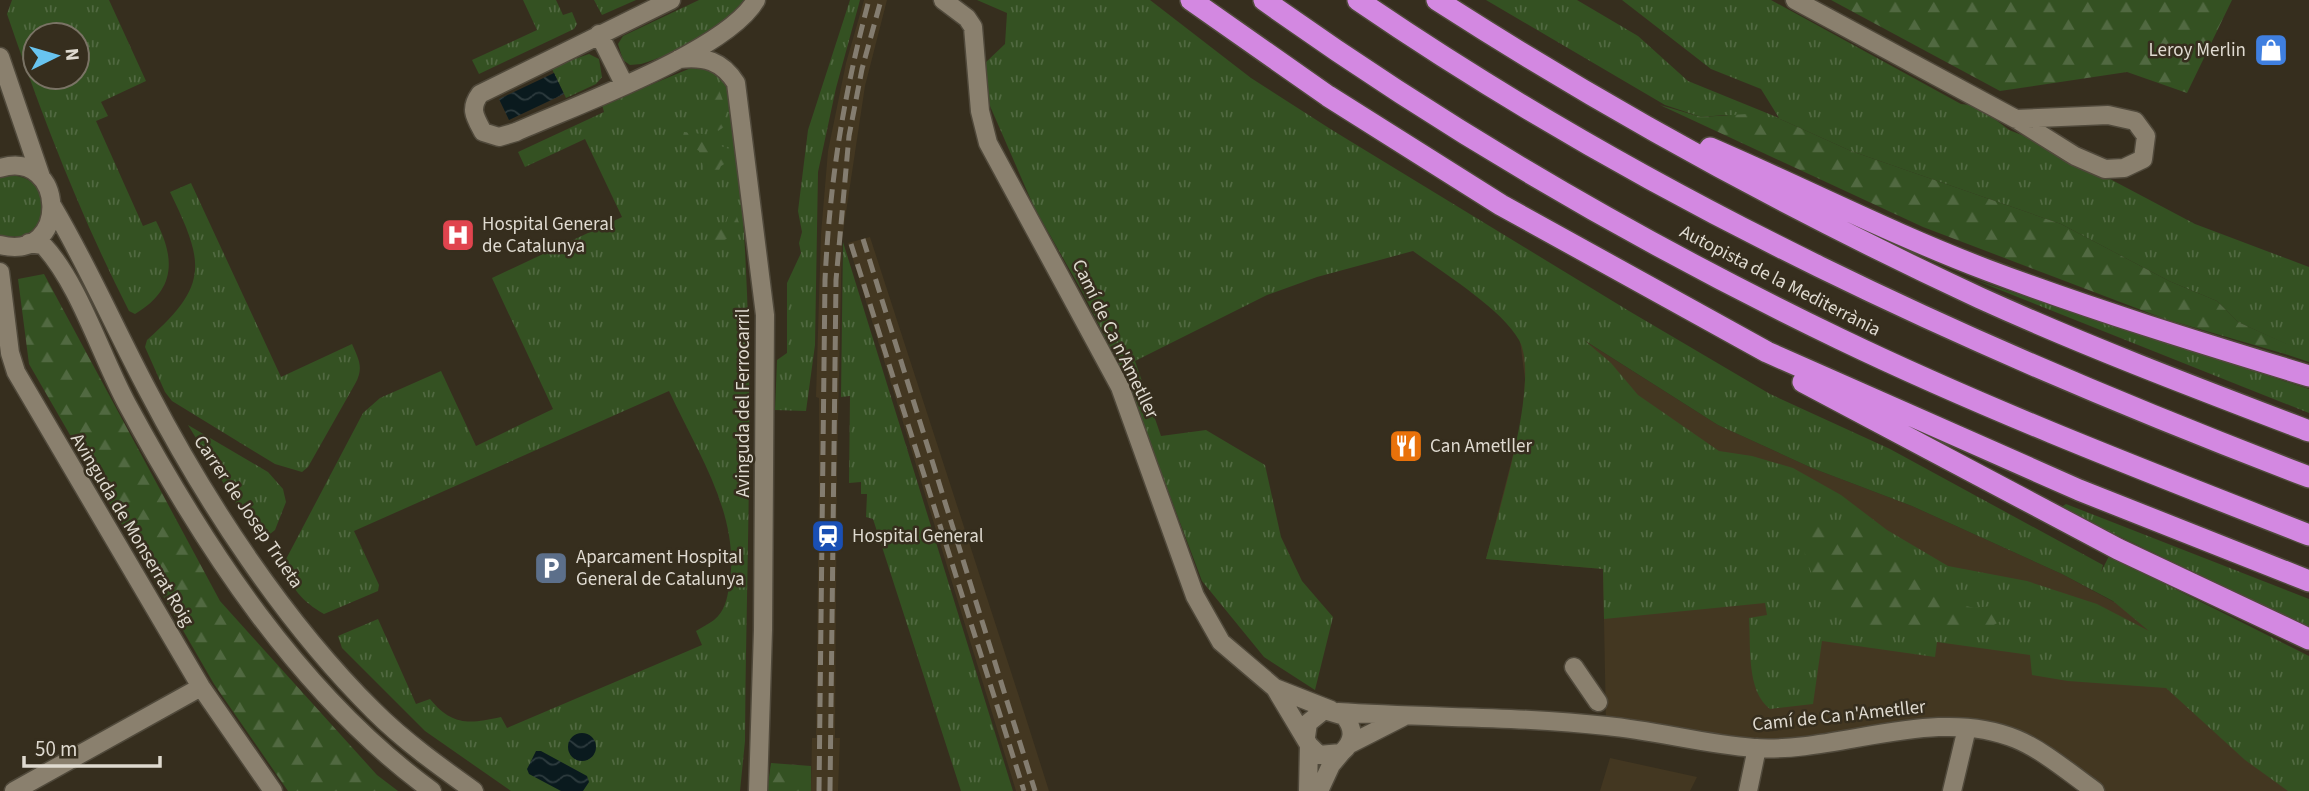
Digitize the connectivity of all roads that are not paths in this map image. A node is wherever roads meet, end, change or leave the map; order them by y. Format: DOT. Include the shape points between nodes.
graph roads {
  1 [pos="671,0"];
  2 [pos="756,0"];
  3 [pos="943,0"];
  4 [pos="1191,0"];
  5 [pos="1264,0"];
  6 [pos="1358,0"];
  7 [pos="1437,0"];
  8 [pos="1795,0"];
  9 [pos="599,34"];
  10 [pos="0,57"];
  11 [pos="680,59"];
  12 [pos="624,84"];
  13 [pos="1599,100"];
  14 [pos="2015,119"];
  15 [pos="0,168"];
  16 [pos="41,177"];
  17 [pos="53,207"];
  18 [pos="29,243"];
  19 [pos="0,245"];
  20 [pos="0,272"];
  21 [pos="1630,278"];
  22 [pos="2309,376"];
  23 [pos="2309,432"];
  24 [pos="2309,477"];
  25 [pos="2309,535"];
  26 [pos="2309,581"];
  27 [pos="2309,639"];
  28 [pos="1574,667"];
  29 [pos="201,687"];
  30 [pos="1275,688"];
  31 [pos="1598,702"];
  32 [pos="1335,711"];
  33 [pos="1405,716"];
  34 [pos="1967,728"];
  35 [pos="1307,741"];
  36 [pos="1345,748"];
  37 [pos="1757,748"];
  38 [pos="14,791"];
  39 [pos="273,791"];
  40 [pos="432,791"];
  41 [pos="474,791"];
  42 [pos="758,791"];
  43 [pos="1308,791"];
  44 [pos="1319,791"];
  45 [pos="1748,791"];
  46 [pos="1952,791"];
  47 [pos="2095,791"];
  1 -- 9 [label="street"];
  2 -- 11 [label="street" via="734,25"];
  3 -- 30 [label="street, Camí de Ca n'Ametller" via="973,27 980,111 988,144 1120,387 1195,596 1221,642"];
  4 -- 21 [label="highway" via="1418,154"];
  5 -- 25 [label="highway, Autopista de la Mediterrània" via="1463,133 1758,298 2008,414"];
  6 -- 24 [label="highway, Autopista de la Mediterrània" via="1627,168 1837,278 2029,365"];
  7 -- 13 [label="highway"];
  8 -- 14 [label="street"];
  9 -- 12 [label="street"];
  9 -- 12 [label="street" via="480,94 473,114 483,132 499,137"];
  10 -- 16 [label="street"];
  11 -- 12 [label="street"];
  11 -- 42 [label="street, Avinguda del Ferrocarril" via="719,63 736,83 763,297 764,630"];
  13 -- 22 [label="highway" via="1986,270 2098,311"];
  13 -- 23 [label="highway" via="1800,209 1982,299"];
  14 -- 14 [label="street" via="2105,169 2124,168 2143,159 2146,136 2135,121 2108,115"];
  15 -- 16 [label="street" via="19,166"];
  16 -- 17 [label="street, Carrer de Josep Trueta"];
  17 -- 18 [label="street" via="44,232"];
  17 -- 41 [label="street, Carrer de Josep Trueta" via="203,488 277,596 339,675 376,713"];
  18 -- 19 [label="street"];
  18 -- 40 [label="street" via="43,245 61,267 125,401 182,501 258,610 321,691 359,731"];
  20 -- 29 [label="street, Avinguda de Monserrat Roig" via="16,372"];
  21 -- 26 [label="highway" via="1768,352 1864,396 2079,490"];
  21 -- 27 [label="highway" via="1715,333 1834,399 2118,549"];
  28 -- 31 [label="street"];
  29 -- 38 [label="street"];
  29 -- 39 [label="street, Avinguda de Monserrat Roig"];
  30 -- 32 [label="street, Camí de Ca n'Ametller"];
  30 -- 35 [label="street, Camí de Ca n'Ametller"];
  32 -- 33 [label="street, Camí de Ca n'Ametller"];
  32 -- 35 [label="street" via="1312,717"];
  32 -- 36 [label="street" via="1352,729"];
  33 -- 36 [label="street, Camí de Ca n'Ametller"];
  33 -- 37 [label="street, Camí de Ca n'Ametller" via="1500,716 1606,725"];
  34 -- 37 [label="street, Camí de Ca n'Ametller" via="1926,728"];
  34 -- 46 [label="street"];
  34 -- 47 [label="street, Camí de Ca n'Ametller" via="2015,739"];
  35 -- 36 [label="street" via="1319,755"];
  35 -- 43 [label="street"];
  36 -- 44 [label="street"];
  37 -- 45 [label="street"];
}
